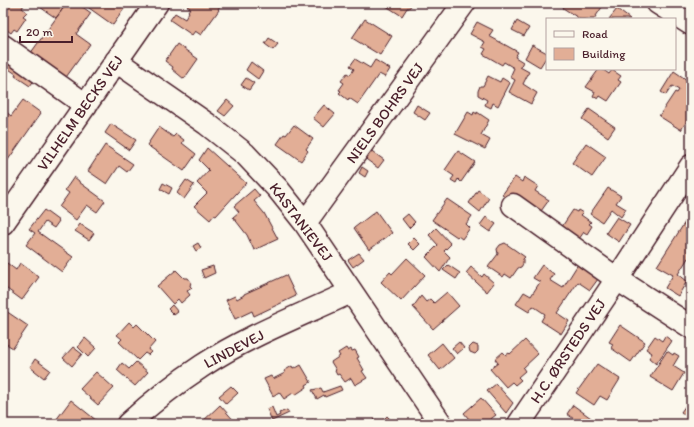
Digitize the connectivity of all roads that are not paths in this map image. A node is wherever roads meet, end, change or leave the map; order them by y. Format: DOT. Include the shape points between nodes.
graph roads {
  1 [pos="157,3"];
  2 [pos="464,3"];
  3 [pos="658,3"];
  4 [pos="691,24"];
  5 [pos="3,46"];
  6 [pos="116,61"];
  7 [pos="86,105"];
  8 [pos="691,166"];
  9 [pos="513,205"];
  10 [pos="3,222"];
  11 [pos="305,223"];
  12 [pos="618,279"];
  13 [pos="351,292"];
  14 [pos="691,327"];
  15 [pos="128,424"];
  16 [pos="441,424"];
  17 [pos="519,424"];
  1 -- 6 [label="street, VILHELM BECKS VEJ"];
  2 -- 11 [label="street, NIELS BOHRS VEJ"];
  3 -- 4 [label="street"];
  5 -- 7 [label="street"];
  6 -- 7 [label="street, VILHELM BECKS VEJ"];
  6 -- 11 [label="street, KASTANIEVEJ" via="207,124 245,154"];
  7 -- 10 [label="street, VILHELM BECKS VEJ"];
  8 -- 12 [label="street, H.C. ØRSTEDS VEJ"];
  9 -- 12 [label="street"];
  11 -- 13 [label="street, KASTANIEVEJ"];
  12 -- 14 [label="street"];
  12 -- 17 [label="street, H.C. ØRSTEDS VEJ"];
  13 -- 15 [label="street, LINDEVEJ" via="245,341 202,366"];
  13 -- 16 [label="street, KASTANIEVEJ"];
}
